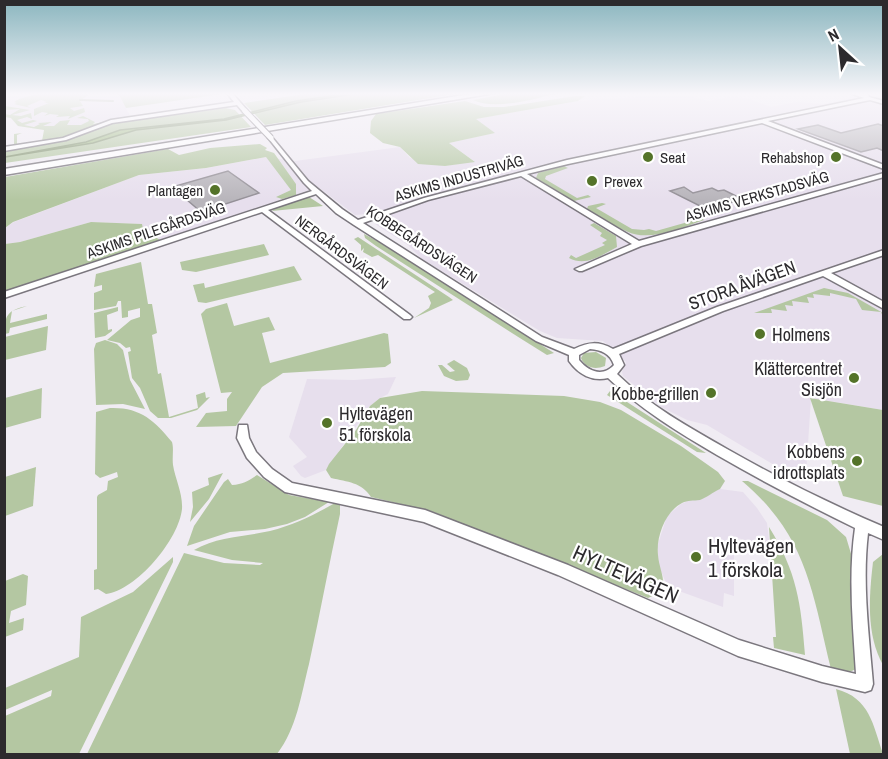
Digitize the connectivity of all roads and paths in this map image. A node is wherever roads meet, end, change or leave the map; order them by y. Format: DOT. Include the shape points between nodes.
graph roads {
  1 [pos="93,128"];
  2 [pos="262,128"];
  3 [pos="263,128"];
  4 [pos="726,128"];
  5 [pos="781,128"];
  6 [pos="4,149"];
  7 [pos="884,167"];
  8 [pos="4,170"];
  9 [pos="522,174"];
  10 [pos="884,175"];
  11 [pos="315,192"];
  12 [pos="262,209"];
  13 [pos="357,223"];
  14 [pos="638,244"];
  15 [pos="884,252"];
  16 [pos="579,269"];
  17 [pos="824,273"];
  18 [pos="4,295"];
  19 [pos="884,306"];
  20 [pos="407,317"];
  21 [pos="574,353"];
  22 [pos="613,354"];
  23 [pos="610,374"];
  24 [pos="243,428"];
  25 [pos="862,525"];
  26 [pos="884,534"];
  1 -- 6 [label="street" via="64,139"];
  2 -- 11 [label="street, KOBBEGÅRDSVÄGEN, bridge"];
  3 -- 8 [label="highway"];
  4 -- 9 [label="street, ASKIMS INDUSTRIVÄG"];
  5 -- 7 [label="street"];
  9 -- 13 [label="street, ASKIMS INDUSTRIVÄG"];
  9 -- 14 [label="street"];
  10 -- 14 [label="street, ASKIMS VERKSTADSVÄG"];
  11 -- 12 [label="street, ASKIMS PILEGÅRDSVÄG"];
  11 -- 13 [label="street, KOBBEGÅRDSVÄGEN"];
  12 -- 18 [label="street, ASKIMS PILEGÅRDSVÄG"];
  12 -- 20 [label="street, NERGÅRDSVÄGEN"];
  13 -- 21 [label="street, KOBBEGÅRDSVÄGEN" via="539,339"];
  14 -- 16 [label="street, ASKIMS VERKSTADSVÄG"];
  15 -- 17 [label="street, STORA ÅVÄGEN"];
  17 -- 19 [label="street"];
  17 -- 22 [label="street, STORA ÅVÄGEN" via="712,312"];
  21 -- 22 [label="street" via="582,347 595,346"];
  21 -- 23 [label="street, KOBBEGÅRDSVÄGEN" via="574,362 585,372"];
  22 -- 23 [label="street" via="619,365"];
  23 -- 25 [label="street" via="667,420 804,498"];
  24 -- 25 [label="street, HYLTEVÄGEN" via="251,455 289,488 424,516 563,570 738,648 865,684 860,611"];
  25 -- 26 [label="street"];
}
